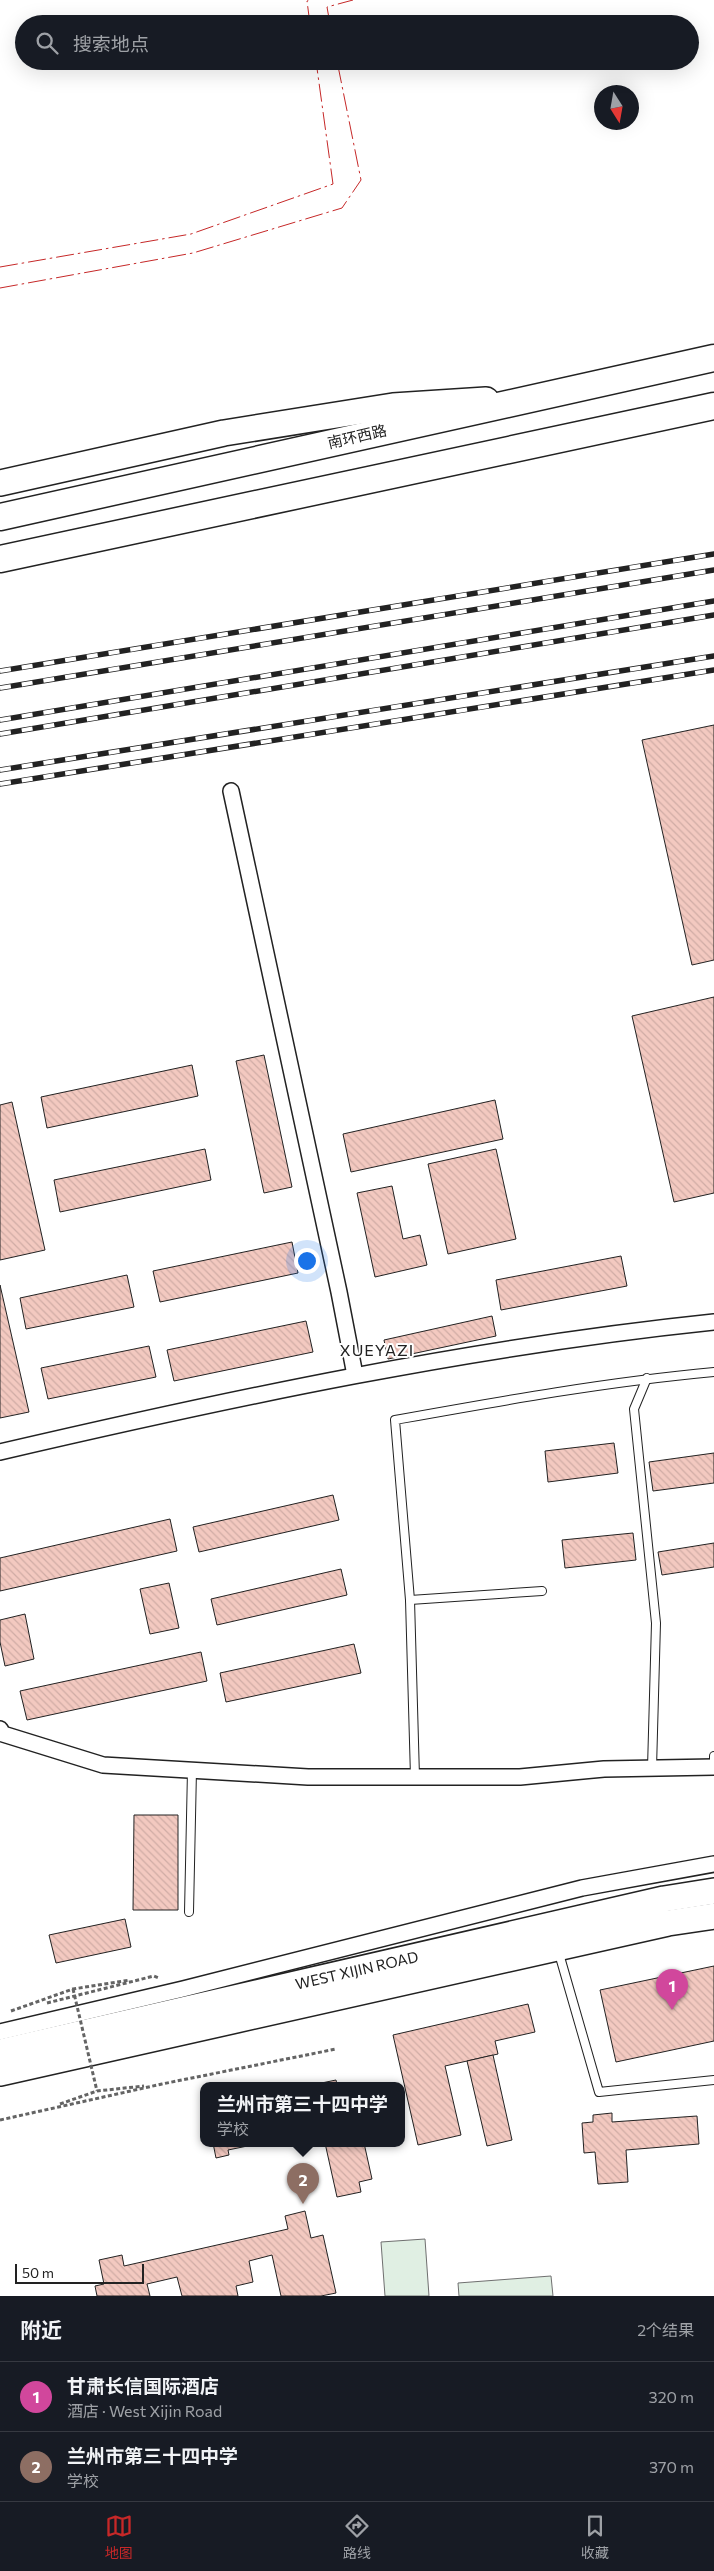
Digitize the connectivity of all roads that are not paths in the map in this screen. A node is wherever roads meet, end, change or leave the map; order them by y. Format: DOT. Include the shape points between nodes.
graph roads {
  1 [pos="714,358"];
  2 [pos="526,398"];
  3 [pos="714,406"];
  4 [pos="0,483"];
  5 [pos="0,517"];
  6 [pos="0,559"];
  7 [pos="231,791"];
  8 [pos="714,1322"];
  9 [pos="714,1372"];
  10 [pos="355,1375"];
  11 [pos="647,1378"];
  12 [pos="0,1452"];
  13 [pos="542,1591"];
  14 [pos="410,1600"];
  15 [pos="0,1729"];
  16 [pos="714,1756"];
  17 [pos="714,1767"];
  18 [pos="652,1768"];
  19 [pos="192,1770"];
  20 [pos="415,1777"];
  21 [pos="714,1864"];
  22 [pos="714,1891"];
  23 [pos="189,1912"];
  24 [pos="714,1916"];
  25 [pos="558,1948"];
  26 [pos="0,2032"];
  27 [pos="0,2052"];
  28 [pos="0,2073"];
  29 [pos="714,2080"];
  1 -- 2 [label="highway, 南环西路"];
  2 -- 4 [label="main road" via="393,406 224,433"];
  2 -- 5 [label="highway, 南环西路"];
  3 -- 6 [label="highway"];
  7 -- 10 [label="street" via="340,1292"];
  8 -- 10 [label="street" via="596,1334"];
  9 -- 11 [label="lane"];
  10 -- 12 [label="street" via="144,1418"];
  11 -- 14 [label="lane" via="394,1420"];
  11 -- 18 [label="lane" via="634,1409 656,1623"];
  13 -- 14 [label="lane"];
  14 -- 20 [label="lane"];
  15 -- 19 [label="street" via="3,1734 103,1765"];
  16 -- 17 [label="lane"];
  17 -- 18 [label="street"];
  18 -- 20 [label="street" via="520,1777"];
  19 -- 20 [label="street" via="308,1777"];
  19 -- 23 [label="lane"];
  21 -- 26 [label="street" via="582,1888"];
  22 -- 27 [label="main road, WEST XIJIN ROAD" via="664,1899"];
  24 -- 25 [label="main road, WEST XIJIN ROAD"];
  25 -- 28 [label="main road, WEST XIJIN ROAD"];
  25 -- 29 [label="lane" via="599,2092"];
}
